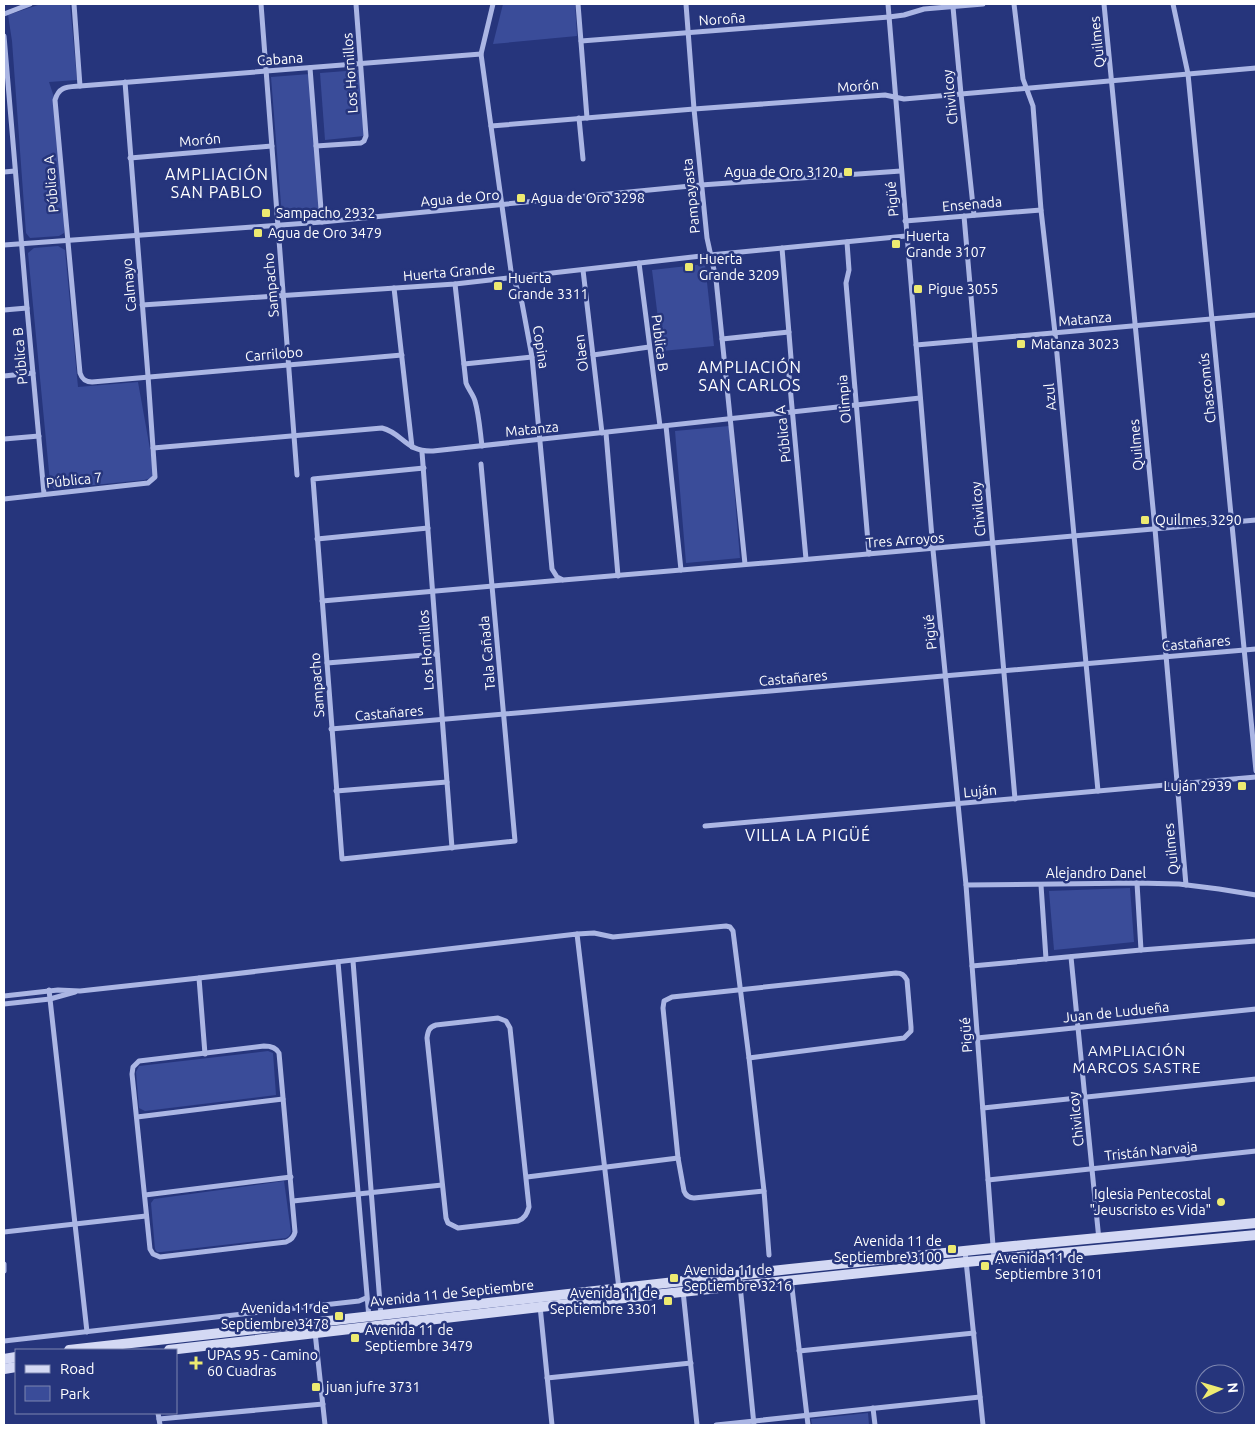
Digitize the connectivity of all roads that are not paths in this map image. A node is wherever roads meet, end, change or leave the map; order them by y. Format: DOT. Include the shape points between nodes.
graph roads {
  1 [pos="30,4"];
  2 [pos="74,4"];
  3 [pos="261,4"];
  4 [pos="356,4"];
  5 [pos="493,4"];
  6 [pos="578,4"];
  7 [pos="686,4"];
  8 [pos="888,4"];
  9 [pos="983,4"];
  10 [pos="1014,4"];
  11 [pos="1104,4"];
  12 [pos="1173,4"];
  13 [pos="953,6"];
  14 [pos="4,14"];
  15 [pos="889,17"];
  16 [pos="689,33"];
  17 [pos="4,36"];
  18 [pos="581,41"];
  19 [pos="481,54"];
  20 [pos="361,63"];
  21 [pos="310,68"];
  22 [pos="1256,68"];
  23 [pos="266,71"];
  24 [pos="1188,74"];
  25 [pos="1112,81"];
  26 [pos="125,82"];
  27 [pos="80,86"];
  28 [pos="1026,89"];
  29 [pos="961,94"];
  30 [pos="896,98"];
  31 [pos="6,101"];
  32 [pos="694,108"];
  33 [pos="579,118"];
  34 [pos="587,118"];
  35 [pos="491,126"];
  36 [pos="272,146"];
  37 [pos="316,146"];
  38 [pos="130,158"];
  39 [pos="583,159"];
  40 [pos="15,171"];
  41 [pos="901,171"];
  42 [pos="4,172"];
  43 [pos="701,185"];
  44 [pos="502,205"];
  45 [pos="1041,210"];
  46 [pos="974,215"];
  47 [pos="964,216"];
  48 [pos="905,220"];
  49 [pos="322,222"];
  50 [pos="277,226"];
  51 [pos="136,235"];
  52 [pos="906,236"];
  53 [pos="68,240"];
  54 [pos="847,242"];
  55 [pos="21,243"];
  56 [pos="4,245"];
  57 [pos="782,248"];
  58 [pos="710,255"];
  59 [pos="639,263"];
  60 [pos="583,270"];
  61 [pos="513,278"];
  62 [pos="455,284"];
  63 [pos="394,288"];
  64 [pos="283,296"];
  65 [pos="142,305"];
  66 [pos="26,308"];
  67 [pos="4,310"];
  68 [pos="1256,315"];
  69 [pos="1212,319"];
  70 [pos="1136,326"];
  71 [pos="789,332"];
  72 [pos="1055,333"];
  73 [pos="722,340"];
  74 [pos="974,340"];
  75 [pos="916,345"];
  76 [pos="650,347"];
  77 [pos="593,354"];
  78 [pos="402,355"];
  79 [pos="532,358"];
  80 [pos="288,364"];
  81 [pos="464,364"];
  82 [pos="33,373"];
  83 [pos="4,376"];
  84 [pos="148,376"];
  85 [pos="83,380"];
  86 [pos="920,398"];
  87 [pos="856,405"];
  88 [pos="793,412"];
  89 [pos="730,419"];
  90 [pos="663,426"];
  91 [pos="604,433"];
  92 [pos="294,435"];
  93 [pos="39,436"];
  94 [pos="4,439"];
  95 [pos="540,440"];
  96 [pos="482,446"];
  97 [pos="412,447"];
  98 [pos="153,448"];
  99 [pos="422,452"];
  100 [pos="481,464"];
  101 [pos="424,468"];
  102 [pos="297,475"];
  103 [pos="148,483"];
  104 [pos="44,494"];
  105 [pos="4,498"];
  106 [pos="1256,520"];
  107 [pos="1232,522"];
  108 [pos="428,528"];
  109 [pos="1155,529"];
  110 [pos="1074,537"];
  111 [pos="317,538"];
  112 [pos="993,544"];
  113 [pos="933,550"];
  114 [pos="870,554"];
  115 [pos="806,559"];
  116 [pos="745,564"];
  117 [pos="681,570"];
  118 [pos="618,576"];
  119 [pos="563,580"];
  120 [pos="492,586"];
  121 [pos="433,591"];
  122 [pos="322,601"];
  123 [pos="1256,649"];
  124 [pos="1245,650"];
  125 [pos="437,654"];
  126 [pos="1166,657"];
  127 [pos="327,663"];
  128 [pos="1086,664"];
  129 [pos="1004,671"];
  130 [pos="945,676"];
  131 [pos="503,715"];
  132 [pos="442,720"];
  133 [pos="332,729"];
  134 [pos="1256,771"];
  135 [pos="1256,777"];
  136 [pos="447,782"];
  137 [pos="1176,784"];
  138 [pos="336,791"];
  139 [pos="1098,791"];
  140 [pos="1015,799"];
  141 [pos="958,804"];
  142 [pos="705,826"];
  143 [pos="452,848"];
  144 [pos="1137,883"];
  145 [pos="1041,884"];
  146 [pos="966,885"];
  147 [pos="1186,885"];
  148 [pos="1256,895"];
  149 [pos="577,934"];
  150 [pos="1256,941"];
  151 [pos="1142,950"];
  152 [pos="1071,957"];
  153 [pos="1046,959"];
  154 [pos="353,961"];
  155 [pos="338,962"];
  156 [pos="972,966"];
  157 [pos="199,978"];
  158 [pos="742,989"];
  159 [pos="49,990"];
  160 [pos="80,991"];
  161 [pos="4,996"];
  162 [pos="50,999"];
  163 [pos="4,1004"];
  164 [pos="1256,1009"];
  165 [pos="1078,1027"];
  166 [pos="977,1038"];
  167 [pos="205,1054"];
  168 [pos="749,1058"];
  169 [pos="1256,1079"];
  170 [pos="1085,1097"];
  171 [pos="283,1098"];
  172 [pos="983,1108"];
  173 [pos="137,1118"];
  174 [pos="1256,1151"];
  175 [pos="678,1158"];
  176 [pos="604,1167"];
  177 [pos="1092,1169"];
  178 [pos="291,1177"];
  179 [pos="527,1177"];
  180 [pos="988,1180"];
  181 [pos="442,1185"];
  182 [pos="764,1191"];
  183 [pos="371,1193"];
  184 [pos="359,1194"];
  185 [pos="144,1195"];
  186 [pos="294,1201"];
  187 [pos="146,1216"];
  188 [pos="1256,1224"];
  189 [pos="75,1225"];
  190 [pos="4,1232"];
  191 [pos="1256,1235"];
  192 [pos="1100,1244"];
  193 [pos="994,1253"];
  194 [pos="769,1255"];
  195 [pos="965,1256"];
  196 [pos="4,1264"];
  197 [pos="790,1270"];
  198 [pos="4,1271"];
  199 [pos="739,1275"];
  200 [pos="791,1281"];
  201 [pos="740,1286"];
  202 [pos="683,1287"];
  203 [pos="618,1289"];
  204 [pos="366,1298"];
  205 [pos="539,1303"];
  206 [pos="381,1315"];
  207 [pos="368,1316"];
  208 [pos="314,1323"];
  209 [pos="382,1326"];
  210 [pos="370,1328"];
  211 [pos="87,1332"];
  212 [pos="974,1333"];
  213 [pos="316,1334"];
  214 [pos="4,1341"];
  215 [pos="152,1345"];
  216 [pos="86,1349"];
  217 [pos="178,1349"];
  218 [pos="799,1351"];
  219 [pos="690,1363"];
  220 [pos="548,1378"];
  221 [pos="980,1397"];
  222 [pos="323,1404"];
  223 [pos="873,1408"];
  224 [pos="807,1415"];
  225 [pos="159,1422"];
  226 [pos="754,1423"];
  227 [pos="325,1425"];
  228 [pos="552,1425"];
  229 [pos="697,1425"];
  230 [pos="716,1425"];
  231 [pos="808,1425"];
  232 [pos="875,1425"];
  233 [pos="983,1425"];
  1 -- 14 [label="street"];
  2 -- 27 [label="street"];
  3 -- 23 [label="street, Sampacho"];
  4 -- 20 [label="street, Los Hornillos"];
  5 -- 19 [label="street, Copina"];
  6 -- 18 [label="street"];
  7 -- 16 [label="street, Pampayasta"];
  8 -- 15 [label="street, Pigüé"];
  9 -- 13 [label="street, Noroña"];
  10 -- 28 [label="street, Azul"];
  11 -- 25 [label="street, Quilmes"];
  12 -- 24 [label="street, Chascomús"];
  13 -- 15 [label="street, Noroña"];
  13 -- 29 [label="street, Chivilcoy"];
  15 -- 16 [label="street, Noroña"];
  15 -- 30 [label="street, Pigüé"];
  16 -- 18 [label="street, Noroña"];
  16 -- 32 [label="street, Pampayasta"];
  17 -- 31 [label="street, Pública B"];
  18 -- 34 [label="street"];
  19 -- 20 [label="street, Cabana"];
  19 -- 35 [label="street, Copina"];
  20 -- 21 [label="street, Cabana"];
  20 -- 37 [label="street, Los Hornillos" via="364,141"];
  21 -- 23 [label="street, Cabana"];
  21 -- 37 [label="street"];
  22 -- 24 [label="street, Morón"];
  23 -- 26 [label="street, Cabana"];
  23 -- 36 [label="street, Sampacho"];
  24 -- 25 [label="street, Morón"];
  24 -- 69 [label="street, Chascomús"];
  25 -- 28 [label="street, Morón"];
  25 -- 70 [label="street, Quilmes"];
  26 -- 27 [label="street, Cabana"];
  26 -- 38 [label="street, Calmayo"];
  27 -- 53 [label="street, Pública A" via="65,87 57,93 55,100"];
  28 -- 29 [label="street, Morón"];
  28 -- 45 [label="street, Azul" via="1033,106"];
  29 -- 30 [label="street, Morón"];
  29 -- 46 [label="street, Chivilcoy"];
  30 -- 32 [label="street, Morón" via="885,95"];
  30 -- 41 [label="street, Pigüé"];
  31 -- 40 [label="street, Pública B"];
  32 -- 34 [label="street, Morón"];
  32 -- 43 [label="street, Pampayasta"];
  33 -- 34 [label="street, Morón"];
  33 -- 35 [label="street, Morón"];
  33 -- 39 [label="street"];
  35 -- 44 [label="street, Copina"];
  36 -- 38 [label="street, Morón"];
  36 -- 50 [label="street, Sampacho"];
  37 -- 49 [label="street"];
  38 -- 51 [label="street, Calmayo"];
  40 -- 42 [label="street"];
  40 -- 55 [label="street, Pública B"];
  41 -- 43 [label="street, Agua de Oro"];
  41 -- 48 [label="street, Pigüé"];
  43 -- 44 [label="street, Agua de Oro"];
  43 -- 58 [label="street, Pampayasta"];
  44 -- 49 [label="street, Agua de Oro"];
  44 -- 61 [label="street, Copina"];
  45 -- 46 [label="street, Ensenada"];
  45 -- 72 [label="street, Azul"];
  46 -- 47 [label="street, Ensenada"];
  47 -- 48 [label="street, Ensenada"];
  47 -- 74 [label="street, Chivilcoy"];
  48 -- 52 [label="street, Pigüé"];
  49 -- 50 [label="street, Agua de Oro"];
  50 -- 51 [label="street, Agua de Oro"];
  50 -- 64 [label="street, Sampacho"];
  51 -- 53 [label="street, Agua de Oro"];
  51 -- 65 [label="street, Calmayo"];
  52 -- 54 [label="street, Huerta Grande"];
  52 -- 75 [label="street, Pigüé"];
  53 -- 55 [label="street, Agua de Oro"];
  53 -- 85 [label="street, Pública A"];
  54 -- 57 [label="street, Huerta Grande"];
  54 -- 87 [label="street, Olimpia" via="849,270 846,283"];
  55 -- 56 [label="street, Agua de Oro"];
  55 -- 66 [label="street, Pública B"];
  57 -- 58 [label="street, Huerta Grande"];
  57 -- 71 [label="street, Pública A"];
  58 -- 59 [label="street, Huerta Grande"];
  58 -- 73 [label="street, Pampayasta" via="716,279"];
  59 -- 60 [label="street, Huerta Grande"];
  59 -- 76 [label="street, Publica B"];
  60 -- 61 [label="street, Huerta Grande"];
  60 -- 77 [label="street, Olaen"];
  61 -- 62 [label="street, Huerta Grande"];
  61 -- 79 [label="street, Copina" via="522,303"];
  62 -- 63 [label="street, Huerta Grande"];
  62 -- 81 [label="street"];
  63 -- 64 [label="street, Huerta Grande"];
  63 -- 78 [label="street"];
  64 -- 65 [label="street, Huerta Grande"];
  64 -- 80 [label="street, Sampacho"];
  65 -- 84 [label="street, Calmayo"];
  66 -- 67 [label="street"];
  66 -- 82 [label="street, Pública B"];
  68 -- 69 [label="street, Matanza"];
  69 -- 70 [label="street, Matanza"];
  69 -- 107 [label="street, Chascomús"];
  70 -- 72 [label="street, Matanza"];
  70 -- 109 [label="street, Quilmes"];
  71 -- 73 [label="street"];
  71 -- 88 [label="street, Pública A"];
  72 -- 74 [label="street, Matanza"];
  72 -- 110 [label="street, Azul"];
  73 -- 89 [label="street, Pampayasta"];
  74 -- 75 [label="street, Matanza"];
  74 -- 112 [label="street, Chivilcoy"];
  75 -- 86 [label="street, Pigüé"];
  76 -- 77 [label="street"];
  76 -- 90 [label="street, Publica B"];
  77 -- 91 [label="street, Olaen"];
  78 -- 80 [label="street, Carrilobo"];
  78 -- 97 [label="street"];
  79 -- 81 [label="street"];
  79 -- 95 [label="street, Copina"];
  80 -- 84 [label="street, Carrilobo"];
  80 -- 92 [label="street, Sampacho"];
  81 -- 96 [label="street" via="466,383 476,404"];
  82 -- 83 [label="street"];
  82 -- 93 [label="street, Pública B"];
  84 -- 85 [label="street, Carrilobo" via="92,382"];
  84 -- 98 [label="street, Calmayo"];
  86 -- 87 [label="street, Matanza"];
  86 -- 113 [label="street, Pigüé"];
  87 -- 88 [label="street, Matanza"];
  87 -- 114 [label="street, Olimpia"];
  88 -- 89 [label="street, Matanza"];
  88 -- 115 [label="street, Pública A"];
  89 -- 90 [label="street, Matanza"];
  89 -- 116 [label="street, Pampayasta"];
  90 -- 91 [label="street, Matanza"];
  90 -- 117 [label="street, Publica B"];
  91 -- 95 [label="street, Matanza"];
  91 -- 118 [label="street, Olaen"];
  92 -- 97 [label="street" via="382,428"];
  92 -- 98 [label="street"];
  92 -- 102 [label="street, Sampacho"];
  93 -- 94 [label="street"];
  93 -- 104 [label="street, Pública B"];
  95 -- 96 [label="street, Matanza"];
  95 -- 119 [label="street, Copina" via="552,569"];
  96 -- 99 [label="street, Matanza"];
  97 -- 99 [label="street"];
  98 -- 103 [label="street, Calmayo" via="155,477"];
  99 -- 101 [label="street, Los Hornillos"];
  100 -- 120 [label="street, Tala Cañada"];
  101 -- 108 [label="street, Los Hornillos"];
  101 -- 111 [label="street, Sampacho" via="312,479"];
  103 -- 104 [label="street, Pública 7"];
  104 -- 105 [label="street, Pública 7"];
  106 -- 107 [label="street, Tres Arroyos"];
  107 -- 109 [label="street, Tres Arroyos"];
  107 -- 124 [label="street, Chascomús"];
  108 -- 111 [label="street"];
  108 -- 121 [label="street, Los Hornillos"];
  109 -- 110 [label="street, Tres Arroyos"];
  109 -- 126 [label="street, Quilmes"];
  110 -- 112 [label="street, Tres Arroyos"];
  110 -- 128 [label="street, Azul"];
  111 -- 122 [label="street, Sampacho"];
  112 -- 113 [label="street, Tres Arroyos"];
  112 -- 129 [label="street, Chivilcoy"];
  113 -- 114 [label="street, Tres Arroyos"];
  113 -- 130 [label="street, Pigüé"];
  114 -- 115 [label="street, Tres Arroyos"];
  115 -- 116 [label="street, Tres Arroyos"];
  116 -- 117 [label="street, Tres Arroyos"];
  117 -- 118 [label="street, Tres Arroyos"];
  118 -- 119 [label="street, Tres Arroyos"];
  119 -- 120 [label="street, Tres Arroyos"];
  120 -- 121 [label="street, Tres Arroyos"];
  120 -- 131 [label="street, Tala Cañada"];
  121 -- 122 [label="street, Tres Arroyos"];
  121 -- 125 [label="street, Los Hornillos"];
  122 -- 127 [label="street, Sampacho"];
  123 -- 124 [label="street, Castañares"];
  124 -- 126 [label="street, Castañares"];
  124 -- 134 [label="street, Chascomús"];
  125 -- 127 [label="street"];
  125 -- 132 [label="street, Los Hornillos"];
  126 -- 128 [label="street, Castañares"];
  126 -- 137 [label="street, Quilmes"];
  127 -- 133 [label="street, Sampacho"];
  128 -- 129 [label="street, Castañares"];
  128 -- 139 [label="street, Azul"];
  129 -- 130 [label="street, Castañares"];
  129 -- 140 [label="street, Chivilcoy"];
  130 -- 131 [label="street, Castañares"];
  130 -- 141 [label="street, Pigüé"];
  131 -- 132 [label="street, Castañares"];
  131 -- 143 [label="street, Tala Cañada" via="515,841"];
  132 -- 133 [label="street, Castañares"];
  132 -- 136 [label="street, Los Hornillos"];
  133 -- 138 [label="street, Sampacho"];
  135 -- 137 [label="street, Luján"];
  136 -- 138 [label="street"];
  136 -- 143 [label="street, Los Hornillos"];
  137 -- 139 [label="street, Luján"];
  137 -- 147 [label="street, Quilmes"];
  138 -- 143 [label="street, Sampacho" via="342,859"];
  139 -- 140 [label="street, Luján"];
  140 -- 141 [label="street, Luján"];
  141 -- 142 [label="street, Luján"];
  141 -- 146 [label="street, Pigüé"];
  144 -- 145 [label="street, Alejandro Danel"];
  144 -- 147 [label="street, Alejandro Danel"];
  144 -- 151 [label="street"];
  145 -- 146 [label="street, Alejandro Danel"];
  145 -- 153 [label="street"];
  146 -- 156 [label="street, Pigüé"];
  147 -- 148 [label="street, Alejandro Danel"];
  149 -- 154 [label="street"];
  149 -- 158 [label="street" via="613,937 730,927"];
  149 -- 176 [label="street"];
  150 -- 151 [label="street"];
  151 -- 152 [label="street"];
  152 -- 153 [label="street"];
  152 -- 165 [label="street, Chivilcoy"];
  153 -- 156 [label="street"];
  154 -- 155 [label="street"];
  154 -- 183 [label="street"];
  155 -- 157 [label="street"];
  155 -- 184 [label="street"];
  156 -- 166 [label="street, Pigüé"];
  157 -- 160 [label="street"];
  157 -- 167 [label="street"];
  158 -- 168 [label="street"];
  158 -- 168 [label="street" via="896,973 901,973 907,980 911,1031 904,1038"];
  158 -- 175 [label="street" via="664,1000 662,1008"];
  159 -- 160 [label="street"];
  159 -- 161 [label="street"];
  159 -- 162 [label="street"];
  160 -- 162 [label="street"];
  162 -- 163 [label="street"];
  162 -- 189 [label="street"];
  164 -- 165 [label="street, Juan de Ludueña"];
  165 -- 166 [label="street, Juan de Ludueña"];
  165 -- 170 [label="street, Chivilcoy"];
  166 -- 172 [label="street, Pigüé"];
  167 -- 171 [label="street" via="264,1046 278,1050"];
  167 -- 173 [label="street" via="135,1063 132,1074"];
  168 -- 182 [label="street"];
  169 -- 170 [label="street"];
  170 -- 172 [label="street"];
  170 -- 177 [label="street, Chivilcoy"];
  171 -- 173 [label="street"];
  171 -- 178 [label="street"];
  172 -- 180 [label="street, Pigüé"];
  173 -- 185 [label="street"];
  174 -- 177 [label="street, Tristán Narvaja"];
  175 -- 176 [label="street"];
  175 -- 182 [label="street" via="684,1192 690,1198"];
  176 -- 179 [label="street"];
  176 -- 203 [label="street"];
  177 -- 180 [label="street, Tristán Narvaja"];
  177 -- 192 [label="street, Chivilcoy"];
  178 -- 185 [label="street"];
  178 -- 186 [label="street"];
  179 -- 181 [label="street" via="529,1207 523,1219 458,1228 448,1223 446,1218"];
  179 -- 181 [label="street" via="510,1028 506,1021 498,1018 436,1025 428,1031"];
  180 -- 193 [label="street, Pigüé"];
  181 -- 183 [label="street"];
  182 -- 194 [label="street"];
  183 -- 184 [label="street"];
  183 -- 206 [label="street"];
  184 -- 186 [label="street"];
  184 -- 204 [label="street"];
  185 -- 187 [label="street"];
  186 -- 187 [label="street" via="295,1232 291,1240 160,1257 150,1249"];
  187 -- 189 [label="street"];
  188 -- 192 [label="main road, Avenida 11 de Septiembre"];
  189 -- 190 [label="street"];
  189 -- 211 [label="street"];
  191 -- 192 [label="main road, Avenida 11 de Septiembre"];
  192 -- 193 [label="main road, Avenida 11 de Septiembre"];
  193 -- 195 [label="main road, Avenida 11 de Septiembre"];
  195 -- 197 [label="main road, Avenida 11 de Septiembre"];
  195 -- 200 [label="main road, Avenida 11 de Septiembre"];
  195 -- 212 [label="street"];
  196 -- 198 [label="street"];
  197 -- 199 [label="main road, Avenida 11 de Septiembre"];
  197 -- 200 [label="street"];
  199 -- 201 [label="street"];
  199 -- 202 [label="main road, Avenida 11 de Septiembre"];
  200 -- 201 [label="main road, Avenida 11 de Septiembre"];
  200 -- 218 [label="street"];
  201 -- 202 [label="main road, Avenida 11 de Septiembre"];
  201 -- 226 [label="street"];
  202 -- 203 [label="main road, Avenida 11 de Septiembre"];
  202 -- 205 [label="main road, Avenida 11 de Septiembre"];
  202 -- 219 [label="street"];
  203 -- 205 [label="main road, Avenida 11 de Septiembre"];
  204 -- 207 [label="street"];
  204 -- 211 [label="street"];
  205 -- 206 [label="main road, Avenida 11 de Septiembre"];
  205 -- 209 [label="main road, Avenida 11 de Septiembre"];
  205 -- 220 [label="street"];
  206 -- 207 [label="main road, Avenida 11 de Septiembre"];
  206 -- 209 [label="street"];
  207 -- 208 [label="main road, Avenida 11 de Septiembre"];
  207 -- 210 [label="street"];
  208 -- 213 [label="street"];
  208 -- 215 [label="main road, Avenida 11 de Septiembre"];
  209 -- 210 [label="main road, Avenida 11 de Septiembre"];
  210 -- 213 [label="main road, Avenida 11 de Septiembre"];
  211 -- 214 [label="street"];
  212 -- 218 [label="street"];
  212 -- 221 [label="street"];
  213 -- 217 [label="main road, Avenida 11 de Septiembre"];
  213 -- 222 [label="street"];
  215 -- 216 [label="main road, Avenida 11 de Septiembre"];
  218 -- 224 [label="street"];
  219 -- 220 [label="street"];
  219 -- 229 [label="street"];
  220 -- 228 [label="street"];
  221 -- 223 [label="street"];
  221 -- 233 [label="street"];
  222 -- 225 [label="street"];
  222 -- 227 [label="street"];
  223 -- 224 [label="street"];
  223 -- 232 [label="street"];
  224 -- 226 [label="street"];
  224 -- 231 [label="street"];
  226 -- 230 [label="street"];
}
